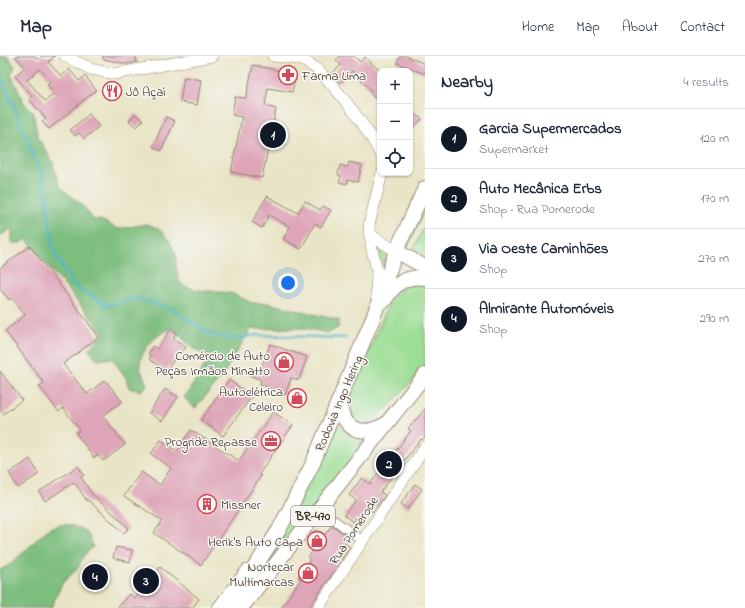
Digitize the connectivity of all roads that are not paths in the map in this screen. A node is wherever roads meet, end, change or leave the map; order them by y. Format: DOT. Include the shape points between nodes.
graph roads {
  1 [pos="65,56"];
  2 [pos="212,56"];
  3 [pos="273,56"];
  4 [pos="303,59"];
  5 [pos="377,148"];
  6 [pos="381,176"];
  7 [pos="425,188"];
  8 [pos="369,234"];
  9 [pos="396,251"];
  10 [pos="425,267"];
  11 [pos="425,278"];
  12 [pos="373,318"];
  13 [pos="425,375"];
  14 [pos="339,403"];
  15 [pos="386,424"];
  16 [pos="425,447"];
  17 [pos="319,509"];
  18 [pos="363,541"];
  19 [pos="256,556"];
  20 [pos="216,608"];
  21 [pos="228,608"];
  22 [pos="241,608"];
  23 [pos="318,608"];
  1 -- 2 [label="street" via="91,69 114,74"];
  3 -- 4 [label="street"];
  4 -- 5 [label="street" via="329,83 366,128"];
  6 -- 8 [label="street" via="371,214"];
  7 -- 9 [label="highway, Rodovia Ingo Hering / BR-470"];
  8 -- 9 [label="street"];
  8 -- 12 [label="street" via="378,281"];
  9 -- 10 [label="highway"];
  9 -- 12 [label="highway, Rodovia Ingo Hering / BR-470"];
  11 -- 12 [label="highway" via="411,277 400,282 390,291"];
  12 -- 14 [label="highway, Rodovia Ingo Hering / BR-470"];
  13 -- 15 [label="highway, BR-470"];
  14 -- 15 [label="highway" via="340,413 345,421 358,431 373,430"];
  14 -- 21 [label="highway, Rodovia Ingo Hering / BR-470" via="312,466 279,530"];
  15 -- 17 [label="highway, BR-470"];
  16 -- 18 [label="street, Rua Pomerode"];
  17 -- 18 [label="street"];
  17 -- 22 [label="highway, BR-470"];
  18 -- 23 [label="street, Rua Pomerode"];
  19 -- 20 [label="street"];
}
